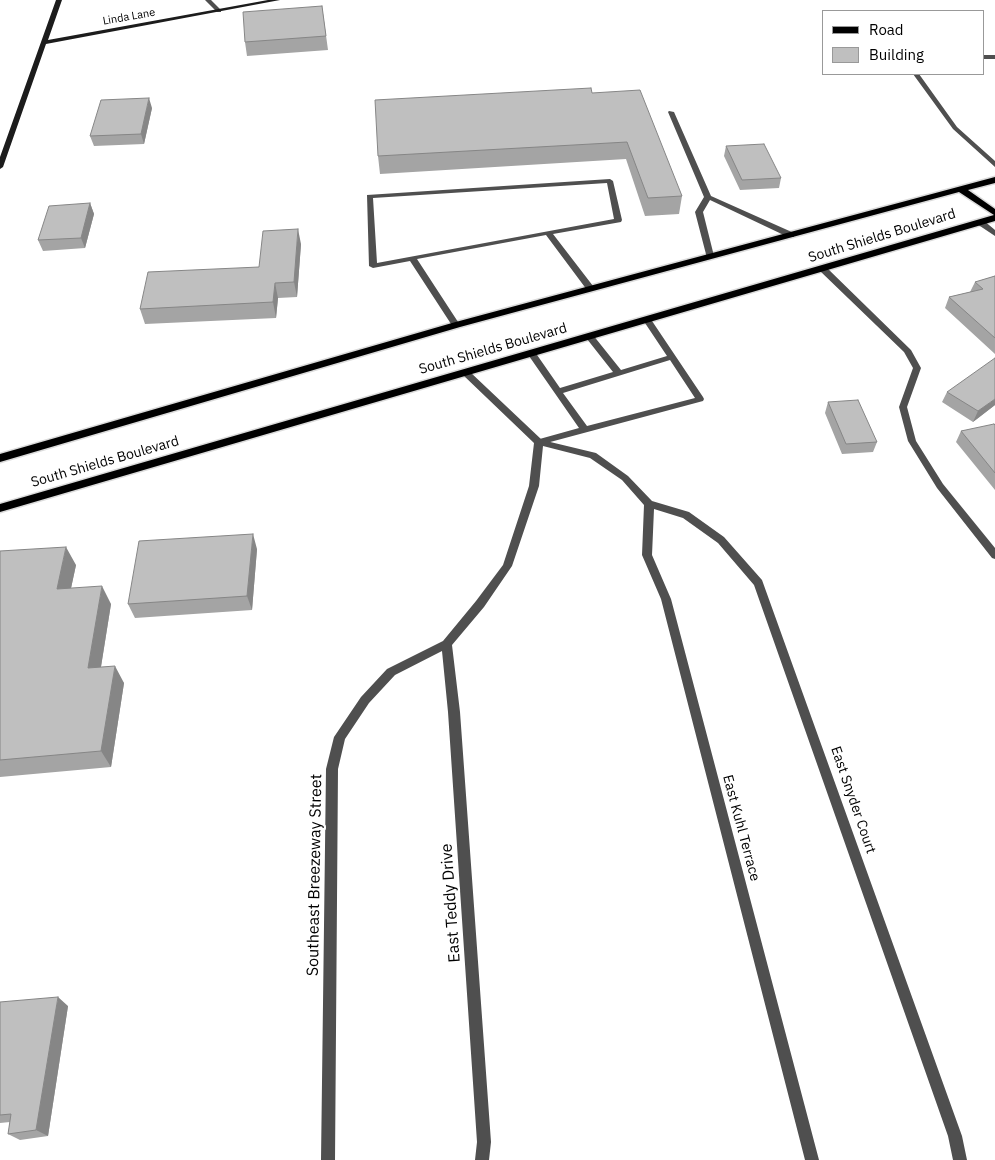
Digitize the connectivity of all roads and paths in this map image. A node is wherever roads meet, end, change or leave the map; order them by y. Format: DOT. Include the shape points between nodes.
graph roads {
  1 [pos="59,0"];
  2 [pos="208,0"];
  3 [pos="276,0"];
  4 [pos="219,11"];
  5 [pos="43,43"];
  6 [pos="917,75"];
  7 [pos="671,112"];
  8 [pos="995,165"];
  9 [pos="0,168"];
  10 [pos="995,180"];
  11 [pos="962,190"];
  12 [pos="708,197"];
  13 [pos="995,213"];
  14 [pos="995,218"];
  15 [pos="980,222"];
  16 [pos="548,233"];
  17 [pos="995,234"];
  18 [pos="791,235"];
  19 [pos="710,256"];
  20 [pos="412,258"];
  21 [pos="823,269"];
  22 [pos="590,288"];
  23 [pos="647,320"];
  24 [pos="456,325"];
  25 [pos="590,337"];
  26 [pos="532,354"];
  27 [pos="672,357"];
  28 [pos="466,373"];
  29 [pos="619,373"];
  30 [pos="559,391"];
  31 [pos="585,430"];
  32 [pos="539,442"];
  33 [pos="0,458"];
  34 [pos="648,504"];
  35 [pos="0,508"];
  36 [pos="995,555"];
  37 [pos="447,644"];
  38 [pos="328,1160"];
  39 [pos="482,1160"];
  40 [pos="812,1160"];
  41 [pos="960,1160"];
  1 -- 5 [label="street"];
  2 -- 4 [label="street"];
  3 -- 4 [label="street, Linda Lane"];
  4 -- 5 [label="street, Linda Lane"];
  5 -- 9 [label="street"];
  6 -- 8 [label="street" via="955,128"];
  7 -- 12 [label="street"];
  10 -- 11 [label="main road, South Shields Boulevard"];
  11 -- 13 [label="main road"];
  11 -- 18 [label="main road, South Shields Boulevard"];
  12 -- 18 [label="street"];
  12 -- 19 [label="street" via="699,212"];
  14 -- 15 [label="main road, South Shields Boulevard"];
  15 -- 17 [label="street"];
  15 -- 21 [label="main road, South Shields Boulevard"];
  16 -- 20 [label="street"];
  16 -- 20 [label="street" via="618,220 610,181 369,196 373,266"];
  16 -- 22 [label="street"];
  18 -- 19 [label="main road, South Shields Boulevard"];
  19 -- 22 [label="main road, South Shields Boulevard"];
  20 -- 24 [label="street"];
  21 -- 23 [label="main road, South Shields Boulevard"];
  21 -- 36 [label="street" via="907,350 917,368 903,407 912,441 940,486"];
  22 -- 24 [label="main road, South Shields Boulevard"];
  23 -- 25 [label="main road, South Shields Boulevard"];
  23 -- 27 [label="street"];
  24 -- 33 [label="main road, South Shields Boulevard"];
  25 -- 26 [label="main road, South Shields Boulevard"];
  25 -- 29 [label="street"];
  26 -- 28 [label="main road, South Shields Boulevard"];
  26 -- 30 [label="street"];
  27 -- 29 [label="street"];
  27 -- 31 [label="street" via="700,399"];
  28 -- 32 [label="street"];
  28 -- 35 [label="main road, South Shields Boulevard"];
  29 -- 30 [label="street"];
  30 -- 31 [label="street"];
  31 -- 32 [label="street"];
  32 -- 34 [label="street" via="593,455 624,478"];
  32 -- 37 [label="street" via="534,486 507,566"];
  34 -- 40 [label="street, East Kuhl Terrace" via="647,555 666,598"];
  34 -- 41 [label="street, East Snyder Court" via="686,515 720,540 758,583 948,1117"];
  37 -- 38 [label="street, Southeast Breezeway Street" via="391,672 365,700 340,736 332,769"];
  37 -- 39 [label="street, East Teddy Drive" via="484,1132"];
}
